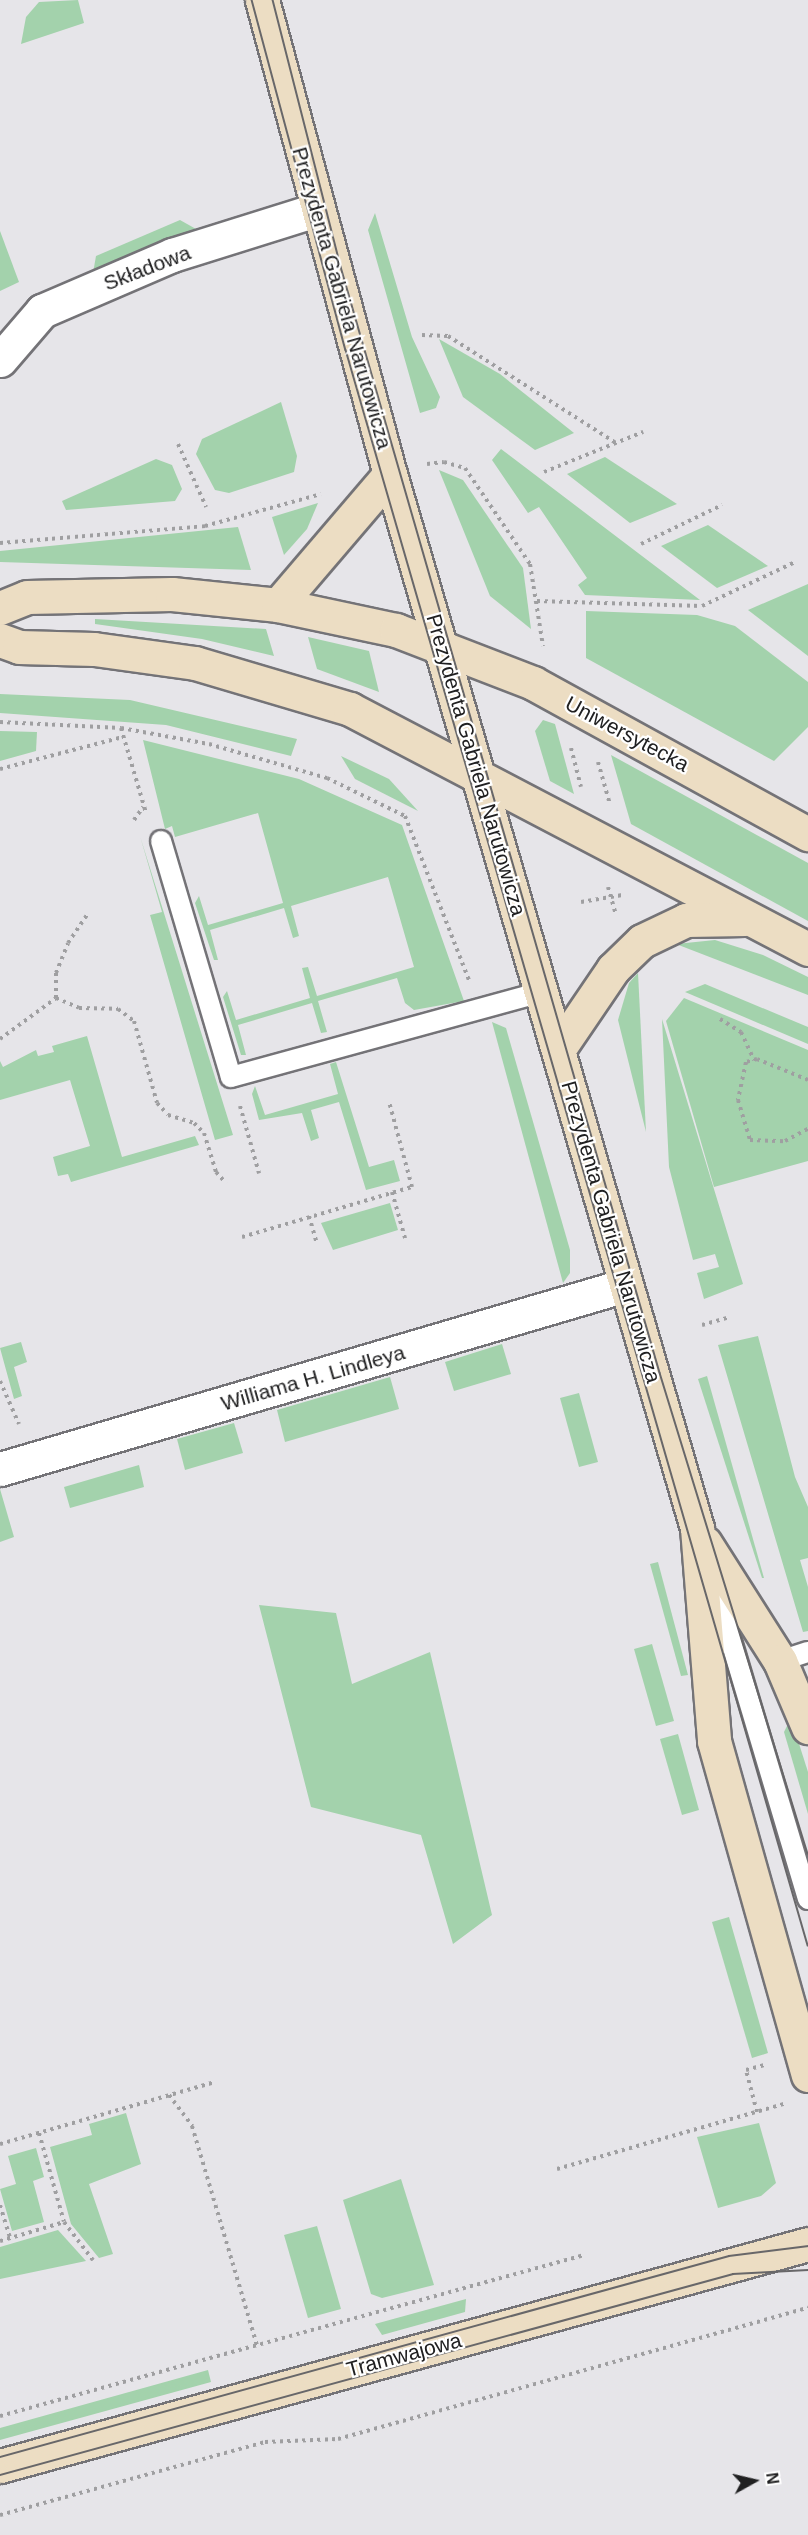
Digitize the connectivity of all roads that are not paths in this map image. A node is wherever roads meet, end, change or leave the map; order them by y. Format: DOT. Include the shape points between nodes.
graph roads {
  1 [pos="262,0"];
  2 [pos="316,210"];
  3 [pos="0,360"];
  4 [pos="390,474"];
  5 [pos="278,605"];
  6 [pos="0,608"];
  7 [pos="0,640"];
  8 [pos="441,644"];
  9 [pos="476,771"];
  10 [pos="808,834"];
  11 [pos="161,841"];
  12 [pos="759,922"];
  13 [pos="808,949"];
  14 [pos="541,992"];
  15 [pos="558,1050"];
  16 [pos="626,1285"];
  17 [pos="0,1468"];
  18 [pos="697,1528"];
  19 [pos="794,1657"];
  20 [pos="808,1726"];
  21 [pos="808,1899"];
  22 [pos="799,2089"];
  23 [pos="808,2244"];
  24 [pos="0,2466"];
  1 -- 2 [label="street, Prezydenta Gabriela Narutowicza"];
  2 -- 3 [label="street, Składowa" via="172,255 42,311"];
  2 -- 4 [label="street, Prezydenta Gabriela Narutowicza"];
  4 -- 5 [label="street"];
  4 -- 8 [label="street, Prezydenta Gabriela Narutowicza"];
  5 -- 6 [label="street, Uniwersytecka" via="112,594 27,597"];
  5 -- 8 [label="street, Uniwersytecka"];
  7 -- 9 [label="street" via="19,647 144,655 254,677 350,709"];
  8 -- 9 [label="street, Prezydenta Gabriela Narutowicza"];
  8 -- 10 [label="street, Uniwersytecka" via="556,696"];
  9 -- 12 [label="street"];
  9 -- 14 [label="street, Prezydenta Gabriela Narutowicza"];
  11 -- 14 [label="lane" via="231,1077"];
  12 -- 13 [label="street"];
  12 -- 15 [label="street" via="704,917 651,935 613,969"];
  14 -- 15 [label="street, Prezydenta Gabriela Narutowicza"];
  15 -- 16 [label="street, Prezydenta Gabriela Narutowicza"];
  16 -- 17 [label="street, Williama H. Lindleya"];
  16 -- 18 [label="street, Prezydenta Gabriela Narutowicza"];
  18 -- 19 [label="street, Prezydenta Gabriela Narutowicza"];
  18 -- 21 [label="lane"];
  18 -- 22 [label="street, Prezydenta Gabriela Narutowicza" via="714,1741"];
  19 -- 20 [label="street, Prezydenta Gabriela Narutowicza"];
  23 -- 24 [label="street, Tramwajowa"];
}
